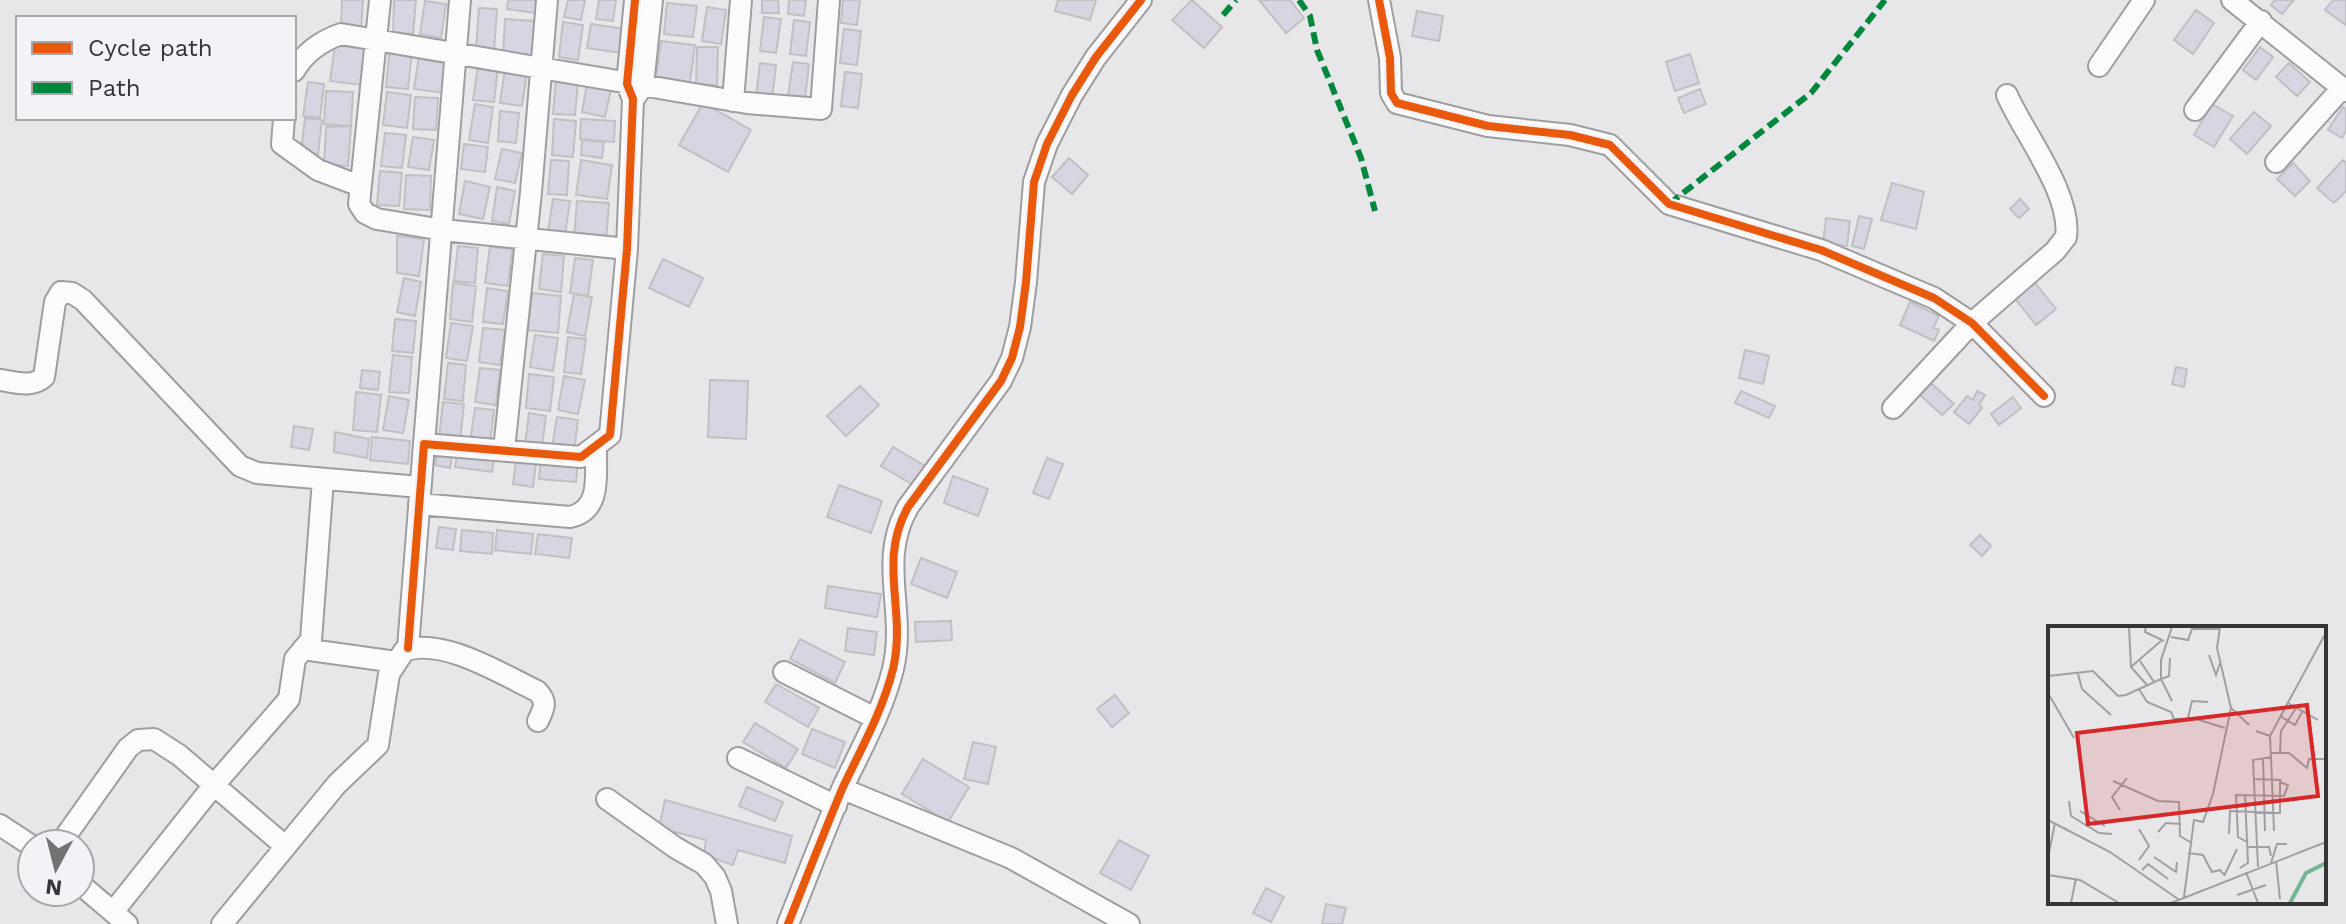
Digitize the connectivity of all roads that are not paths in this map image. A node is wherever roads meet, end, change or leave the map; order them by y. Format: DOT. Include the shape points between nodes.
graph roads {
  1 [pos="380,0"];
  2 [pos="460,0"];
  3 [pos="547,0"];
  4 [pos="635,0"];
  5 [pos="652,0"];
  6 [pos="741,0"];
  7 [pos="829,0"];
  8 [pos="1141,0"];
  9 [pos="1379,0"];
  10 [pos="2144,0"];
  11 [pos="2232,0"];
  12 [pos="2261,21"];
  13 [pos="377,40"];
  14 [pos="455,53"];
  15 [pos="2099,66"];
  16 [pos="296,67"];
  17 [pos="543,70"];
  18 [pos="2344,89"];
  19 [pos="634,90"];
  20 [pos="2007,95"];
  21 [pos="733,101"];
  22 [pos="2195,110"];
  23 [pos="284,120"];
  24 [pos="2276,162"];
  25 [pos="360,186"];
  26 [pos="443,230"];
  27 [pos="525,238"];
  28 [pos="627,249"];
  29 [pos="1972,323"];
  30 [pos="0,380"];
  31 [pos="2044,396"];
  32 [pos="1893,408"];
  33 [pos="424,444"];
  34 [pos="596,446"];
  35 [pos="504,450"];
  36 [pos="323,479"];
  37 [pos="420,496"];
  38 [pos="303,649"];
  39 [pos="402,655"];
  40 [pos="784,672"];
  41 [pos="875,718"];
  42 [pos="538,721"];
  43 [pos="738,758"];
  44 [pos="214,785"];
  45 [pos="839,797"];
  46 [pos="607,799"];
  47 [pos="71,828"];
  48 [pos="285,846"];
  49 [pos="96,898"];
  50 [pos="120,918"];
  51 [pos="222,924"];
  52 [pos="727,924"];
  53 [pos="788,924"];
  54 [pos="1129,924"];
  1 -- 13 [label="street"];
  2 -- 14 [label="street"];
  3 -- 17 [label="street"];
  4 -- 19 [label="street"];
  5 -- 19 [label="street"];
  6 -- 21 [label="street"];
  7 -- 21 [label="street" via="821,109"];
  8 -- 41 [label="street" via="1096,57 1047,144 1034,182 1026,282 1012,358 900,522 892,559 898,639"];
  9 -- 29 [label="street" via="1391,93 1397,103 1488,126 1610,145 1669,204 1821,250 1934,298"];
  10 -- 15 [label="street"];
  11 -- 12 [label="street"];
  12 -- 18 [label="street"];
  12 -- 22 [label="street"];
  13 -- 14 [label="street"];
  13 -- 16 [label="street" via="341,34 302,56"];
  13 -- 25 [label="street"];
  14 -- 17 [label="street"];
  14 -- 26 [label="street"];
  17 -- 19 [label="street"];
  17 -- 27 [label="street"];
  18 -- 24 [label="street"];
  19 -- 21 [label="street"];
  19 -- 28 [label="street"];
  20 -- 29 [label="street" via="2065,213 2066,237"];
  23 -- 25 [label="street" via="282,144 318,170"];
  25 -- 26 [label="street" via="359,204 365,213"];
  26 -- 27 [label="street"];
  26 -- 33 [label="street"];
  27 -- 28 [label="street"];
  27 -- 35 [label="street"];
  28 -- 34 [label="street" via="610,435"];
  29 -- 31 [label="street"];
  29 -- 32 [label="street"];
  30 -- 36 [label="street" via="29,384 44,377 55,302 61,292 72,293 240,466 257,473"];
  33 -- 35 [label="street"];
  33 -- 37 [label="street"];
  34 -- 35 [label="street" via="581,457"];
  34 -- 37 [label="street" via="595,500 580,515"];
  36 -- 37 [label="street"];
  36 -- 38 [label="street" via="311,640"];
  37 -- 39 [label="street"];
  38 -- 39 [label="street"];
  38 -- 44 [label="street" via="295,659 289,699"];
  39 -- 42 [label="street" via="450,651 537,691 545,704"];
  39 -- 48 [label="street" via="389,674 378,745"];
  40 -- 41 [label="street"];
  41 -- 45 [label="street"];
  43 -- 45 [label="street"];
  44 -- 47 [label="street" via="154,739 138,740"];
  44 -- 48 [label="street"];
  44 -- 50 [label="street"];
  45 -- 53 [label="street"];
  45 -- 54 [label="street" via="1011,858"];
  46 -- 52 [label="street" via="704,864 721,891"];
  48 -- 51 [label="street"];
  49 -- 50 [label="street"];
}
